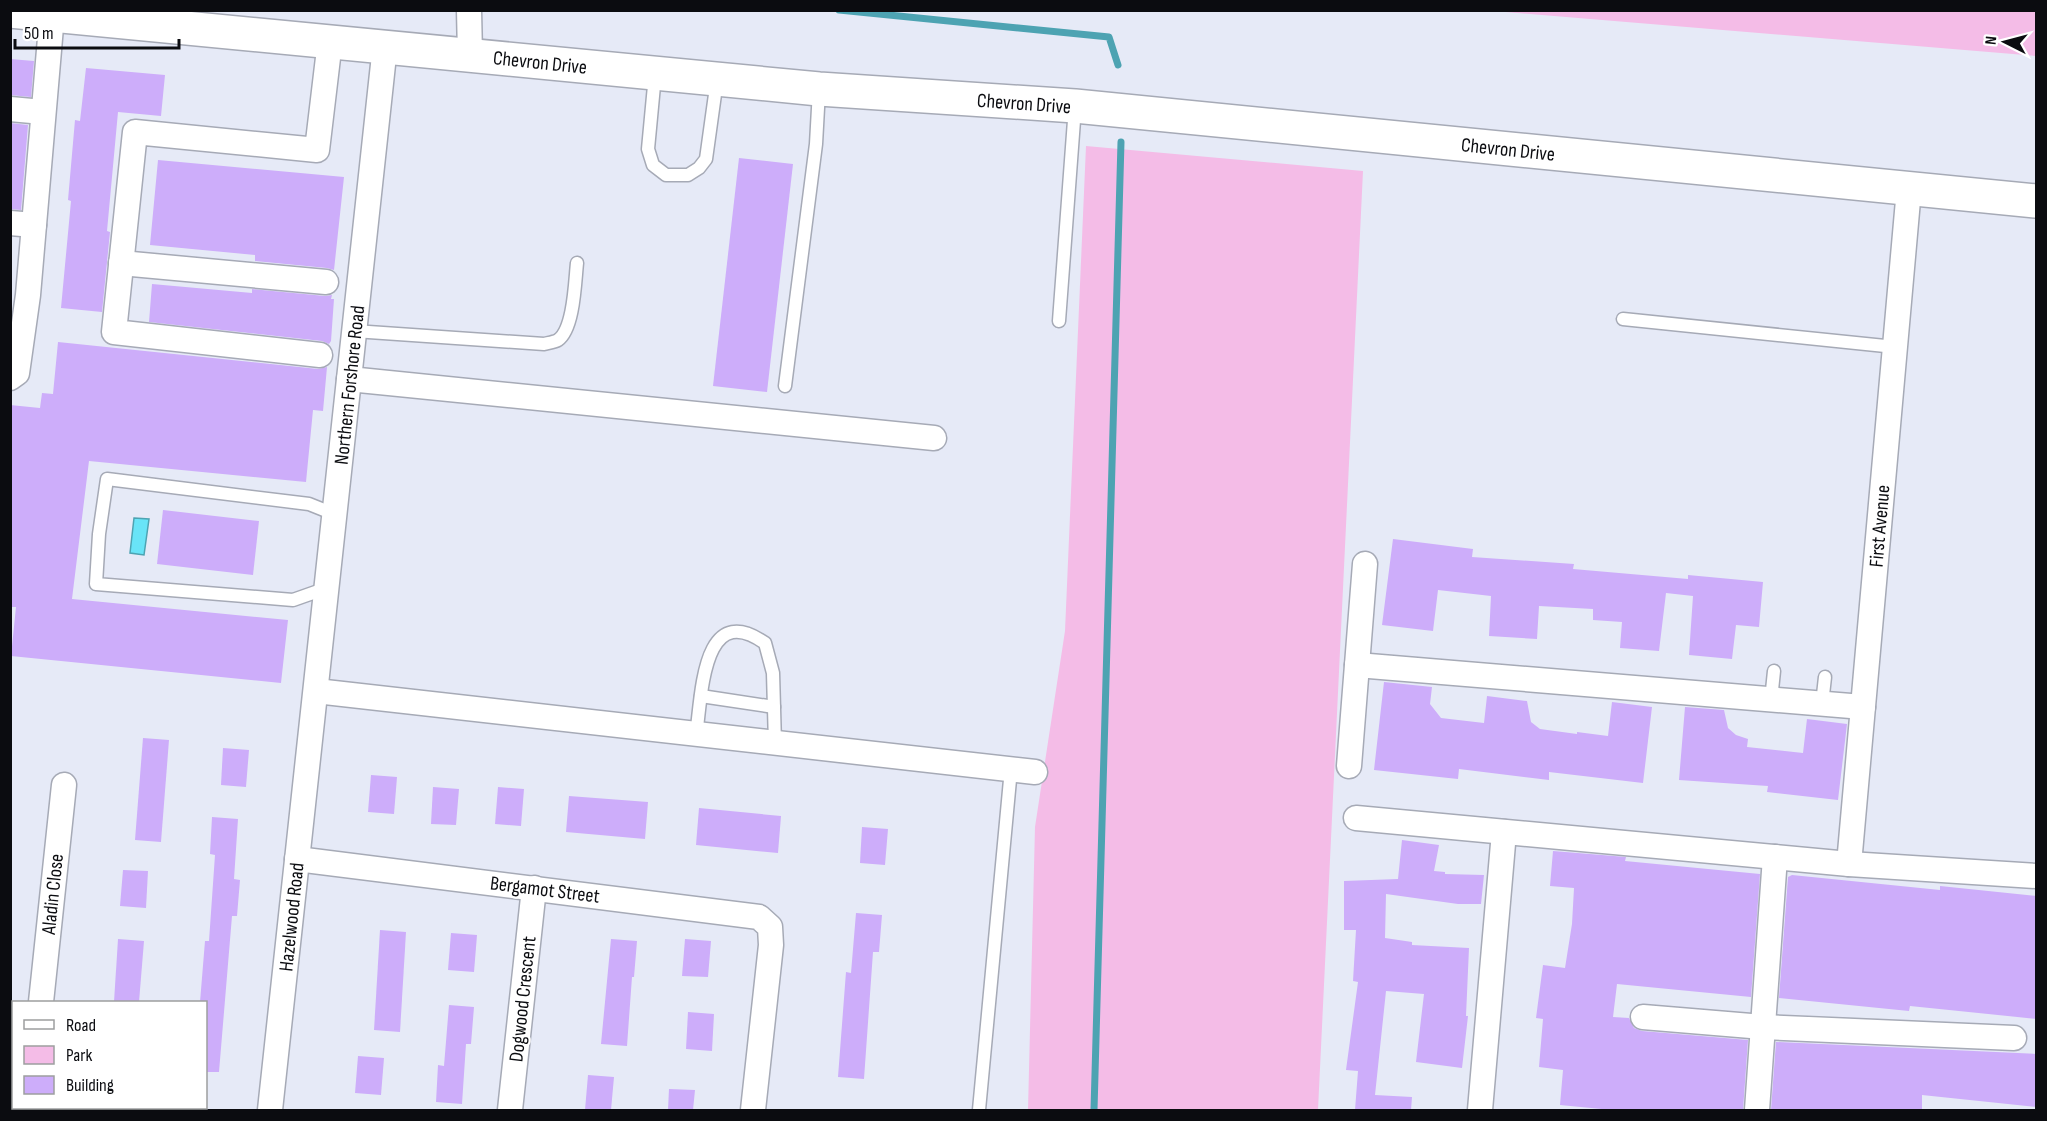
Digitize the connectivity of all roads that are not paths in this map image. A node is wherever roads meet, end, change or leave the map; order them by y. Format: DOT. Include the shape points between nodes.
graph roads {
  1 [pos="470,10"];
  2 [pos="10,11"];
  3 [pos="52,15"];
  4 [pos="330,41"];
  5 [pos="386,46"];
  6 [pos="470,55"];
  7 [pos="655,73"];
  8 [pos="717,79"];
  9 [pos="819,88"];
  10 [pos="1075,106"];
  11 [pos="10,109"];
  12 [pos="43,112"];
  13 [pos="1910,189"];
  14 [pos="2037,201"];
  15 [pos="22,224"];
  16 [pos="121,263"];
  17 [pos="577,263"];
  18 [pos="326,282"];
  19 [pos="19,294"];
  20 [pos="1623,319"];
  21 [pos="1059,321"];
  22 [pos="354,331"];
  23 [pos="1895,346"];
  24 [pos="320,355"];
  25 [pos="10,378"];
  26 [pos="349,379"];
  27 [pos="785,386"];
  28 [pos="934,438"];
  29 [pos="334,514"];
  30 [pos="1365,564"];
  31 [pos="327,588"];
  32 [pos="1357,664"];
  33 [pos="1774,671"];
  34 [pos="1825,677"];
  35 [pos="316,691"];
  36 [pos="701,696"];
  37 [pos="1771,700"];
  38 [pos="1822,704"];
  39 [pos="774,706"];
  40 [pos="1863,707"];
  41 [pos="312,724"];
  42 [pos="696,735"];
  43 [pos="775,744"];
  44 [pos="1349,766"];
  45 [pos="1023,770"];
  46 [pos="64,785"];
  47 [pos="1356,818"];
  48 [pos="1504,832"];
  49 [pos="1776,857"];
  50 [pos="297,859"];
  51 [pos="1849,864"];
  52 [pos="2037,876"];
  53 [pos="534,888"];
  54 [pos="41,1001"];
  55 [pos="1643,1017"];
  56 [pos="1763,1027"];
  57 [pos="2014,1038"];
  58 [pos="270,1110"];
  59 [pos="510,1110"];
  60 [pos="753,1110"];
  61 [pos="979,1110"];
  62 [pos="1480,1110"];
  63 [pos="1757,1110"];
  1 -- 6 [label="street"];
  2 -- 3 [label="main road, Chevron Drive"];
  3 -- 4 [label="main road, Chevron Drive"];
  3 -- 12 [label="street"];
  4 -- 5 [label="main road, Chevron Drive"];
  4 -- 16 [label="street" via="317,150 135,132"];
  5 -- 6 [label="main road, Chevron Drive"];
  5 -- 22 [label="street, Northern Forshore Road"];
  6 -- 7 [label="main road, Chevron Drive"];
  7 -- 8 [label="main road, Chevron Drive"];
  7 -- 8 [label="lane" via="648,149 653,165 666,175 688,176 706,159"];
  8 -- 9 [label="main road, Chevron Drive"];
  9 -- 10 [label="main road, Chevron Drive"];
  9 -- 27 [label="lane" via="816,144"];
  10 -- 13 [label="main road, Chevron Drive"];
  10 -- 21 [label="lane"];
  11 -- 12 [label="street"];
  12 -- 15 [label="street"];
  13 -- 14 [label="main road, Chevron Drive"];
  13 -- 23 [label="street, First Avenue"];
  15 -- 19 [label="street"];
  16 -- 18 [label="street"];
  16 -- 24 [label="street" via="114,333"];
  17 -- 22 [label="lane" via="573,304 566,329 558,340 544,344"];
  19 -- 25 [label="street" via="17,373"];
  20 -- 23 [label="lane"];
  22 -- 26 [label="street, Northern Forshore Road"];
  23 -- 40 [label="street, First Avenue"];
  26 -- 28 [label="street"];
  26 -- 29 [label="street, Northern Forshore Road"];
  29 -- 31 [label="street, Northern Forshore Road"];
  29 -- 31 [label="lane" via="309,504 107,479 99,534 96,584 293,600"];
  30 -- 32 [label="street"];
  31 -- 35 [label="street, Northern Forshore Road"];
  32 -- 37 [label="street"];
  32 -- 44 [label="street"];
  33 -- 37 [label="lane"];
  34 -- 38 [label="lane"];
  35 -- 41 [label="street, Northern Forshore Road"];
  35 -- 42 [label="street"];
  36 -- 39 [label="lane"];
  36 -- 39 [label="lane" via="714,644 733,631 754,635 765,643 773,673"];
  36 -- 42 [label="lane"];
  37 -- 38 [label="street"];
  38 -- 40 [label="street"];
  39 -- 43 [label="lane"];
  40 -- 51 [label="street, First Avenue"];
  41 -- 50 [label="street, Hazelwood Road"];
  42 -- 43 [label="street"];
  43 -- 45 [label="street"];
  45 -- 61 [label="lane"];
  46 -- 54 [label="street, Aladin Close"];
  47 -- 48 [label="street"];
  48 -- 49 [label="street"];
  48 -- 62 [label="street"];
  49 -- 51 [label="street"];
  49 -- 56 [label="street"];
  50 -- 53 [label="street, Bergamot Street"];
  50 -- 58 [label="street, Hazelwood Road"];
  51 -- 52 [label="street"];
  53 -- 59 [label="street, Dogwood Crescent"];
  53 -- 60 [label="street, Bergamot Street" via="759,916 770,927"];
  55 -- 56 [label="street"];
  56 -- 57 [label="street"];
  56 -- 63 [label="street"];
}
